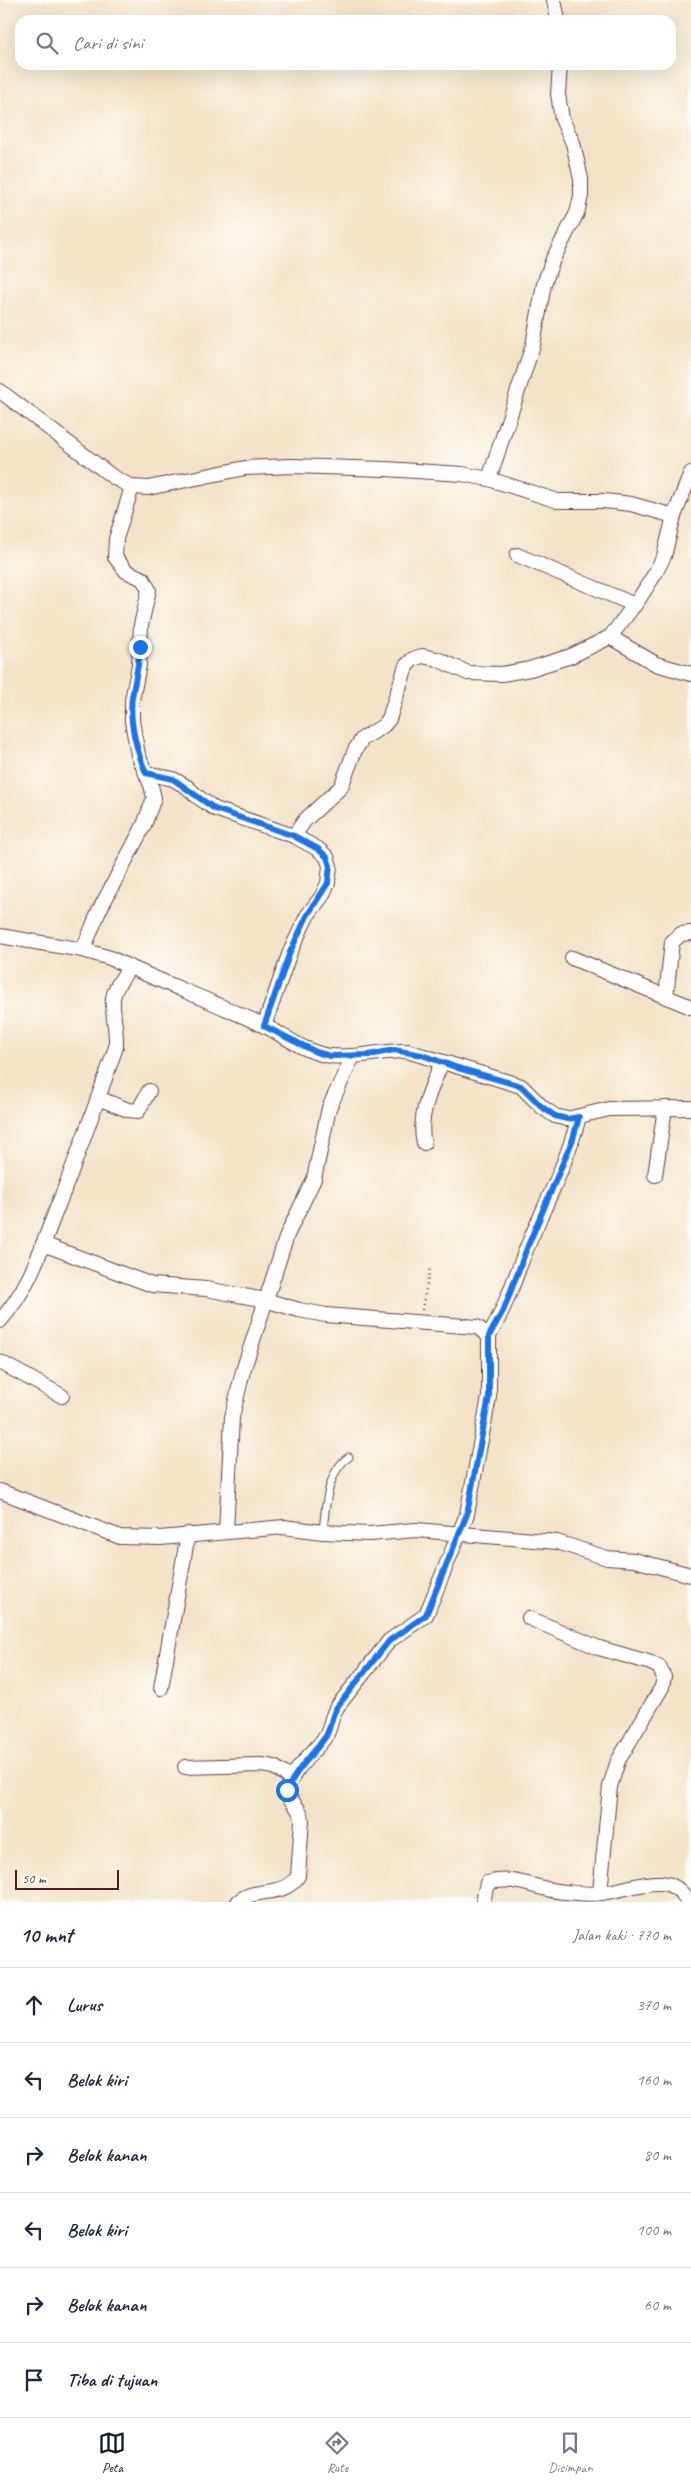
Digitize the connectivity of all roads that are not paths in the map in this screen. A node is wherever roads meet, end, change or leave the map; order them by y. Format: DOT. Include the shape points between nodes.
graph roads {
  1 [pos="554,0"];
  2 [pos="557,15"];
  3 [pos="560,70"];
  4 [pos="0,391"];
  5 [pos="691,473"];
  6 [pos="489,480"];
  7 [pos="132,487"];
  8 [pos="674,516"];
  9 [pos="517,555"];
  10 [pos="635,605"];
  11 [pos="610,637"];
  12 [pos="691,674"];
  13 [pos="146,773"];
  14 [pos="294,836"];
  15 [pos="691,933"];
  16 [pos="0,936"];
  17 [pos="84,950"];
  18 [pos="572,958"];
  19 [pos="130,967"];
  20 [pos="666,997"];
  21 [pos="691,1007"];
  22 [pos="264,1026"];
  23 [pos="353,1056"];
  24 [pos="442,1062"];
  25 [pos="149,1091"];
  26 [pos="98,1098"];
  27 [pos="666,1108"];
  28 [pos="691,1108"];
  29 [pos="579,1117"];
  30 [pos="424,1143"];
  31 [pos="655,1175"];
  32 [pos="43,1244"];
  33 [pos="265,1300"];
  34 [pos="0,1321"];
  35 [pos="489,1336"];
  36 [pos="0,1362"];
  37 [pos="62,1396"];
  38 [pos="349,1457"];
  39 [pos="0,1491"];
  40 [pos="226,1531"];
  41 [pos="323,1532"];
  42 [pos="188,1534"];
  43 [pos="458,1534"];
  44 [pos="691,1574"];
  45 [pos="530,1618"];
  46 [pos="162,1688"];
  47 [pos="184,1767"];
  48 [pos="292,1779"];
  49 [pos="600,1893"];
  50 [pos="238,1902"];
  51 [pos="483,1902"];
  52 [pos="688,1902"];
  1 -- 2 [label="street"];
  3 -- 6 [label="street" via="558,94 562,119 575,152 581,196 544,284 533,345"];
  4 -- 7 [label="street" via="113,477"];
  5 -- 8 [label="street"];
  6 -- 7 [label="street" via="440,472 291,466 245,468 148,488"];
  6 -- 8 [label="street" via="558,501 630,504"];
  7 -- 13 [label="street" via="116,539 115,557 126,571 143,579 149,590 132,700 134,736"];
  8 -- 10 [label="street" via="664,556"];
  9 -- 10 [label="street"];
  10 -- 11 [label="street"];
  11 -- 12 [label="street" via="656,664"];
  11 -- 14 [label="street" via="571,656 502,674 468,673 437,659 422,656 413,659 406,666 389,719 362,739 341,787 305,820"];
  13 -- 14 [label="street" via="173,779 215,809"];
  13 -- 17 [label="street" via="154,798 152,807 99,911"];
  14 -- 22 [label="street" via="327,857 330,866 328,883 290,952"];
  15 -- 20 [label="street" via="681,934 672,942"];
  16 -- 17 [label="street"];
  17 -- 19 [label="street"];
  18 -- 20 [label="street"];
  19 -- 22 [label="street"];
  19 -- 26 [label="street" via="113,998 116,1047"];
  20 -- 21 [label="street"];
  22 -- 23 [label="street" via="316,1052"];
  23 -- 24 [label="street" via="394,1050"];
  23 -- 33 [label="street" via="329,1108 312,1185 287,1235"];
  24 -- 29 [label="street" via="521,1086 555,1116"];
  24 -- 30 [label="street" via="423,1116"];
  25 -- 26 [label="street" via="138,1111"];
  26 -- 32 [label="street"];
  27 -- 28 [label="street"];
  27 -- 29 [label="street" via="608,1108"];
  27 -- 31 [label="street"];
  29 -- 35 [label="street" via="504,1309"];
  32 -- 33 [label="street" via="152,1285 206,1289"];
  32 -- 34 [label="street" via="22,1293"];
  33 -- 35 [label="street" via="326,1315 477,1327"];
  33 -- 40 [label="street" via="232,1417"];
  35 -- 43 [label="street" via="489,1397 467,1514"];
  36 -- 37 [label="street"];
  38 -- 41 [label="lane" via="338,1468 333,1482 325,1508"];
  39 -- 42 [label="street" via="120,1537 160,1538"];
  40 -- 41 [label="street" via="284,1526"];
  40 -- 42 [label="street"];
  41 -- 43 [label="street" via="370,1534 416,1530"];
  42 -- 46 [label="street"];
  43 -- 44 [label="street" via="557,1542 608,1558 634,1560"];
  43 -- 48 [label="street" via="426,1615 389,1641 337,1707 326,1736"];
  45 -- 49 [label="street" via="599,1648 648,1662 659,1667 664,1676 662,1686 613,1772"];
  47 -- 48 [label="street" via="261,1765 274,1767"];
  48 -- 50 [label="street" via="287,1794 302,1813 298,1876 284,1889 245,1897"];
  49 -- 51 [label="street" via="563,1892 522,1882 497,1880 487,1883"];
  49 -- 52 [label="street" via="662,1883 678,1888"];
}
